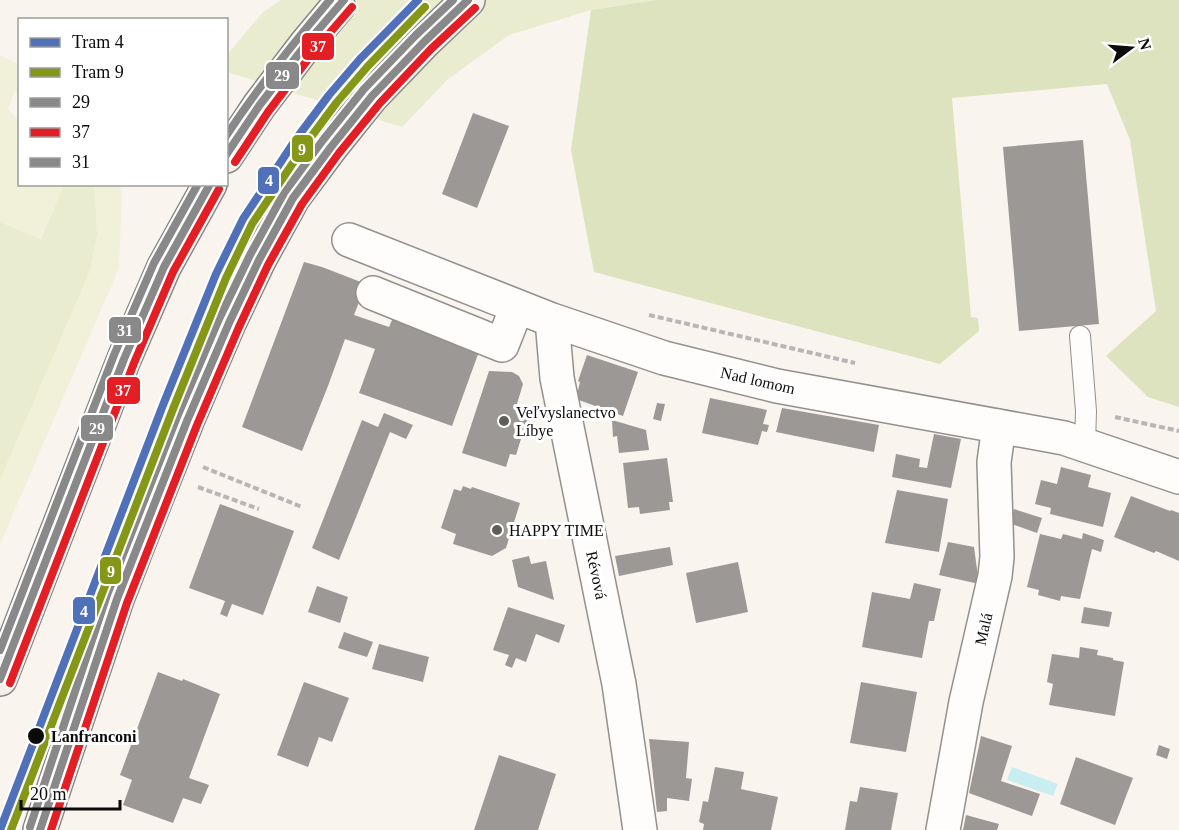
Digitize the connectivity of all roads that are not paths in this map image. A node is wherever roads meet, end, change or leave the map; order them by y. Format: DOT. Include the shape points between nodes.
graph roads {
  1 [pos="468,0"];
  2 [pos="338,6"];
  3 [pos="228,153"];
  4 [pos="209,186"];
  5 [pos="349,240"];
  6 [pos="373,293"];
  7 [pos="516,307"];
  8 [pos="552,320"];
  9 [pos="1080,336"];
  10 [pos="999,426"];
  11 [pos="1085,446"];
  12 [pos="1179,477"];
  13 [pos="0,679"];
  14 [pos="40,830"];
  15 [pos="640,830"];
  16 [pos="943,830"];
  1 -- 14 [label="main road" via="372,96 331,147 293,198 259,260 138,543"];
  2 -- 3 [label="main road" via="259,106"];
  4 -- 13 [label="main road" via="164,267 128,349"];
  5 -- 7 [label="street, Nad lomom"];
  6 -- 7 [label="street" via="502,345"];
  7 -- 8 [label="street, Nad lomom"];
  8 -- 10 [label="street, Nad lomom" via="664,358 777,386"];
  8 -- 15 [label="street, Révová" via="556,378 620,684"];
  9 -- 11 [label="lane"];
  10 -- 11 [label="street, Nad lomom" via="1064,438"];
  10 -- 16 [label="street, Malá" via="994,462 995,576 966,702"];
  11 -- 12 [label="street, Nad lomom"];
}
